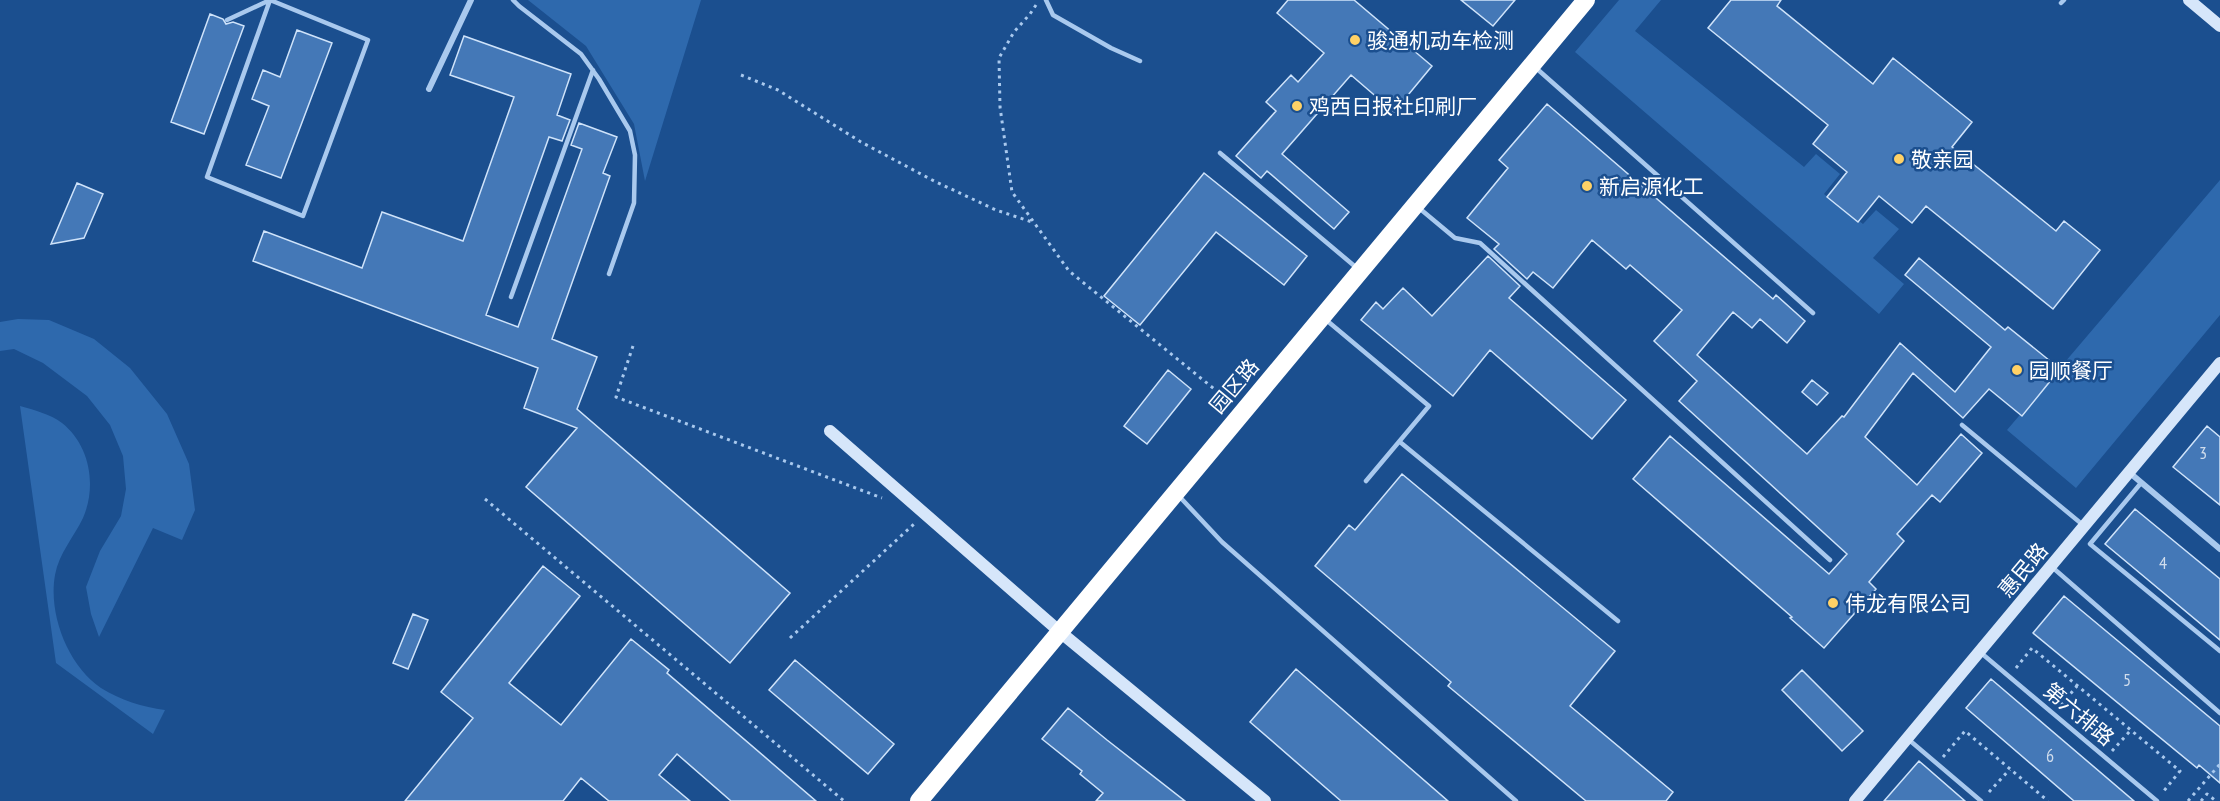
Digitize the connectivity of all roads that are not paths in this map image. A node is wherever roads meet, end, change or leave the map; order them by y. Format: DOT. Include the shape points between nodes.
graph roads {
  1 [pos="270,0"];
  2 [pos="471,0"];
  3 [pos="513,0"];
  4 [pos="1046,0"];
  5 [pos="1586,0"];
  6 [pos="2189,0"];
  7 [pos="227,20"];
  8 [pos="2220,26"];
  9 [pos="1140,61"];
  10 [pos="1532,64"];
  11 [pos="592,70"];
  12 [pos="429,89"];
  13 [pos="1220,153"];
  14 [pos="1414,205"];
  15 [pos="1360,271"];
  16 [pos="609,274"];
  17 [pos="511,297"];
  18 [pos="1813,313"];
  19 [pos="1321,317"];
  20 [pos="2219,366"];
  21 [pos="1962,425"];
  22 [pos="830,431"];
  23 [pos="1400,442"];
  24 [pos="2130,473"];
  25 [pos="1366,481"];
  26 [pos="2141,483"];
  27 [pos="1175,492"];
  28 [pos="2085,527"];
  29 [pos="2220,549"];
  30 [pos="1830,560"];
  31 [pos="2051,567"];
  32 [pos="1618,621"];
  33 [pos="1059,631"];
  34 [pos="2220,651"];
  35 [pos="1980,652"];
  36 [pos="2220,713"];
  37 [pos="1907,739"];
  38 [pos="919,801"];
  39 [pos="1265,801"];
  40 [pos="1516,801"];
  41 [pos="1855,801"];
  42 [pos="1981,801"];
  43 [pos="2156,801"];
  1 -- 1 [label="lane" via="207,177 303,216 368,40"];
  1 -- 7 [label="lane"];
  2 -- 12 [label="street"];
  3 -- 11 [label="lane" via="581,54"];
  4 -- 9 [label="lane" via="1053,15"];
  5 -- 10 [label="highway, 园区路"];
  6 -- 8 [label="street"];
  10 -- 14 [label="highway, 园区路"];
  10 -- 18 [label="lane"];
  11 -- 16 [label="lane" via="630,131 635,155 634,203"];
  11 -- 17 [label="lane"];
  13 -- 15 [label="lane"];
  14 -- 15 [label="highway, 园区路"];
  14 -- 30 [label="lane" via="1455,238 1480,243"];
  15 -- 19 [label="highway, 园区路"];
  19 -- 23 [label="lane" via="1429,406"];
  19 -- 27 [label="highway, 园区路"];
  20 -- 24 [label="street, 惠民路"];
  21 -- 28 [label="lane"];
  22 -- 33 [label="street"];
  23 -- 25 [label="lane"];
  23 -- 32 [label="lane"];
  24 -- 26 [label="street"];
  24 -- 28 [label="street, 惠民路"];
  26 -- 29 [label="street"];
  26 -- 34 [label="lane" via="2090,544"];
  27 -- 33 [label="highway, 园区路"];
  27 -- 40 [label="lane" via="1222,543"];
  28 -- 31 [label="street, 惠民路"];
  31 -- 35 [label="street, 惠民路"];
  31 -- 36 [label="lane"];
  33 -- 38 [label="highway, 园区路"];
  33 -- 39 [label="street"];
  35 -- 37 [label="street, 惠民路"];
  35 -- 43 [label="lane, 第六排路"];
  37 -- 41 [label="street, 惠民路"];
  37 -- 42 [label="lane"];
}
